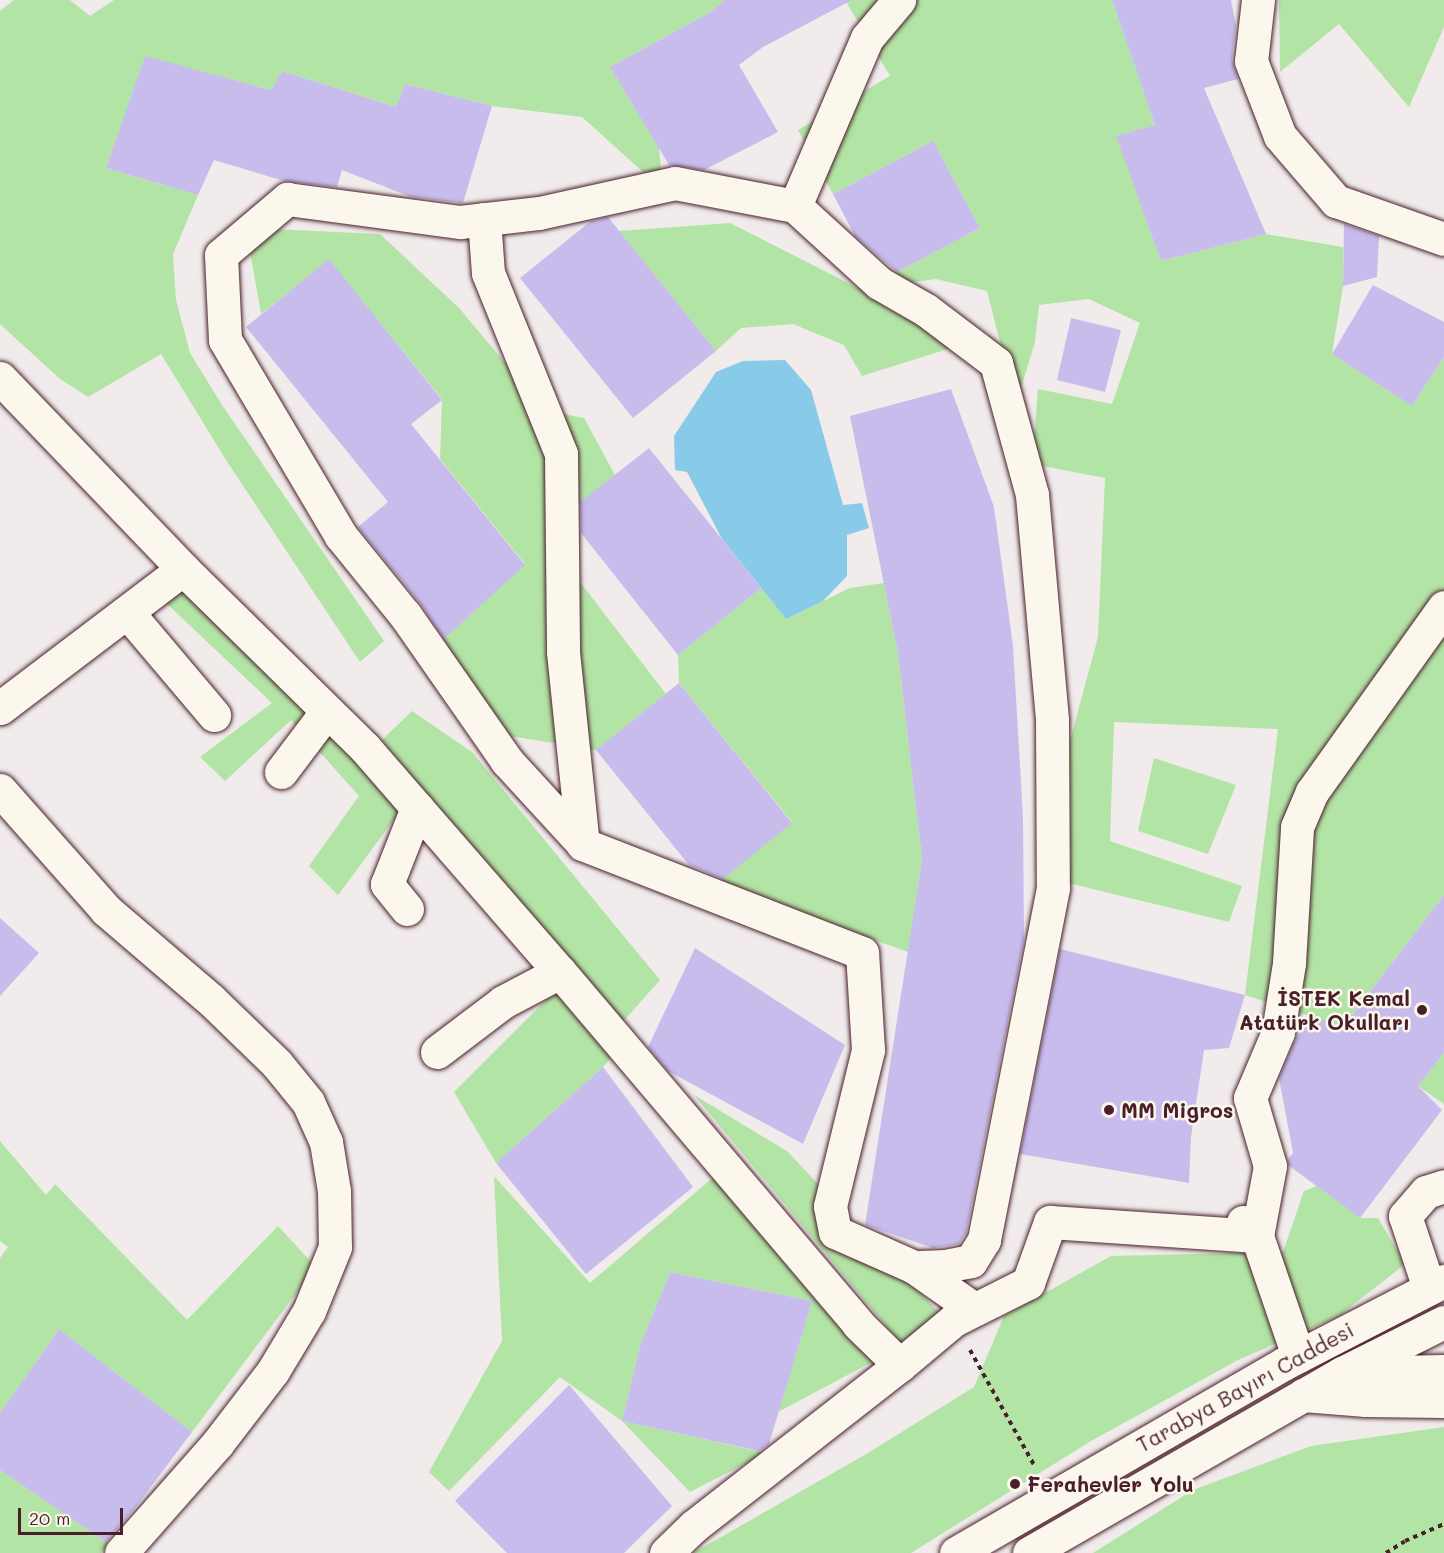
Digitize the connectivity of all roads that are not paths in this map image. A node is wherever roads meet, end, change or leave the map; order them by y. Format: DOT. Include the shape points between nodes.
graph roads {
  1 [pos="899,0"];
  2 [pos="1258,0"];
  3 [pos="795,206"];
  4 [pos="484,219"];
  5 [pos="1444,239"];
  6 [pos="0,378"];
  7 [pos="183,569"];
  8 [pos="1444,607"];
  9 [pos="127,612"];
  10 [pos="0,708"];
  11 [pos="327,711"];
  12 [pos="214,715"];
  13 [pos="281,772"];
  14 [pos="0,790"];
  15 [pos="417,808"];
  16 [pos="583,844"];
  17 [pos="406,909"];
  18 [pos="560,972"];
  19 [pos="437,1052"];
  20 [pos="1444,1186"];
  21 [pos="1250,1229"];
  22 [pos="914,1267"];
  23 [pos="1437,1284"];
  24 [pos="964,1315"];
  25 [pos="1444,1322"];
  26 [pos="1292,1360"];
  27 [pos="900,1365"];
  28 [pos="1444,1371"];
  29 [pos="1342,1373"];
  30 [pos="1303,1395"];
  31 [pos="1444,1401"];
  32 [pos="121,1553"];
  33 [pos="666,1553"];
  34 [pos="956,1553"];
  35 [pos="1029,1553"];
  1 -- 3 [label="street" via="867,38"];
  2 -- 5 [label="street" via="1251,61 1280,136 1336,201"];
  3 -- 4 [label="street" via="675,183 539,213"];
  3 -- 22 [label="street" via="879,283 926,310 996,363 1032,495 1052,720 1053,888 984,1240 971,1261"];
  4 -- 16 [label="street" via="488,273 561,454 563,652"];
  4 -- 16 [label="street" via="460,222 287,199 221,255 225,340 341,536 405,615 507,761"];
  6 -- 7 [label="street"];
  7 -- 9 [label="street"];
  7 -- 11 [label="street"];
  8 -- 21 [label="street" via="1312,792 1297,827 1289,963 1278,1032 1250,1098 1270,1166"];
  9 -- 10 [label="street"];
  9 -- 12 [label="street"];
  11 -- 13 [label="street"];
  11 -- 15 [label="street"];
  14 -- 32 [label="street" via="106,910 210,999 277,1064 308,1102 326,1142 334,1191 335,1247 309,1311 273,1371 224,1435"];
  15 -- 17 [label="street" via="387,884"];
  15 -- 18 [label="street"];
  16 -- 22 [label="street" via="862,953 868,1050 830,1206 835,1232"];
  18 -- 19 [label="street" via="503,1002"];
  18 -- 27 [label="street" via="858,1324"];
  20 -- 23 [label="street" via="1426,1192 1405,1216"];
  21 -- 24 [label="street" via="1050,1222 1028,1283"];
  21 -- 26 [label="street"];
  22 -- 24 [label="street"];
  23 -- 26 [label="street, Tarabya Bayırı Caddesi"];
  24 -- 27 [label="street"];
  25 -- 29 [label="street, Tarabya Bayırı Caddesi"];
  26 -- 29 [label="street"];
  26 -- 34 [label="street, Tarabya Bayırı Caddesi"];
  27 -- 33 [label="street" via="694,1526"];
  28 -- 29 [label="street"];
  29 -- 30 [label="street, Tarabya Bayırı Caddesi"];
  30 -- 31 [label="street"];
  30 -- 35 [label="street, Tarabya Bayırı Caddesi"];
}
